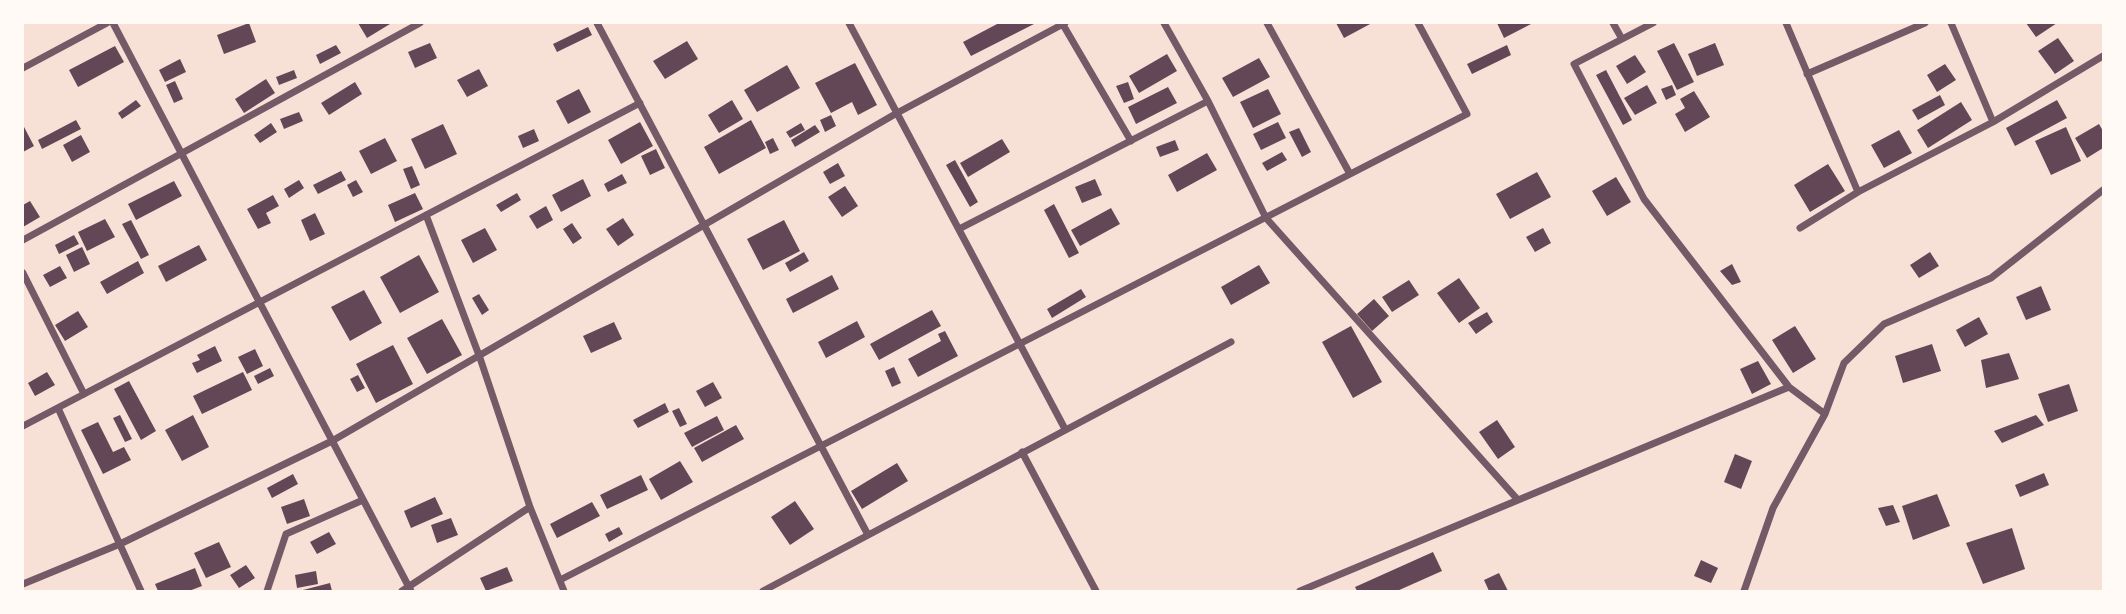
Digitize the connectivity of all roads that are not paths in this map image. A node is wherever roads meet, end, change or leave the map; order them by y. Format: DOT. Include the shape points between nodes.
graph roads {
  1 [pos="107,23"];
  2 [pos="113,23"];
  3 [pos="420,23"];
  4 [pos="597,23"];
  5 [pos="849,23"];
  6 [pos="1063,23"];
  7 [pos="1164,23"];
  8 [pos="1267,23"];
  9 [pos="1418,23"];
  10 [pos="1613,23"];
  11 [pos="1653,23"];
  12 [pos="1786,23"];
  13 [pos="1925,23"];
  14 [pos="1951,23"];
  15 [pos="1622,39"];
  16 [pos="2103,56"];
  17 [pos="23,68"];
  18 [pos="1807,74"];
  19 [pos="1208,102"];
  20 [pos="640,103"];
  21 [pos="897,113"];
  22 [pos="1993,122"];
  23 [pos="1131,141"];
  24 [pos="182,155"];
  25 [pos="1350,174"];
  26 [pos="2103,190"];
  27 [pos="1858,192"];
  28 [pos="426,215"];
  29 [pos="1266,218"];
  30 [pos="704,225"];
  31 [pos="1800,228"];
  32 [pos="959,229"];
  33 [pos="23,240"];
  34 [pos="23,273"];
  35 [pos="260,303"];
  36 [pos="1231,342"];
  37 [pos="1020,344"];
  38 [pos="480,358"];
  39 [pos="1789,387"];
  40 [pos="84,394"];
  41 [pos="58,408"];
  42 [pos="1825,414"];
  43 [pos="23,426"];
  44 [pos="1065,429"];
  45 [pos="332,441"];
  46 [pos="821,446"];
  47 [pos="1022,452"];
  48 [pos="363,500"];
  49 [pos="1517,500"];
  50 [pos="530,507"];
  51 [pos="867,533"];
  52 [pos="120,544"];
  53 [pos="560,580"];
  54 [pos="23,584"];
  55 [pos="407,590"];
  56 [pos="141,591"];
  57 [pos="267,591"];
  58 [pos="564,591"];
  59 [pos="762,591"];
  60 [pos="1096,591"];
  61 [pos="1300,591"];
  62 [pos="1744,591"];
  1 -- 17 [label="street"];
  2 -- 24 [label="street"];
  3 -- 24 [label="street"];
  4 -- 20 [label="street"];
  5 -- 21 [label="street"];
  6 -- 21 [label="street"];
  6 -- 23 [label="street"];
  7 -- 19 [label="street"];
  8 -- 25 [label="street"];
  9 -- 25 [label="street" via="1467,114"];
  10 -- 15 [label="street"];
  11 -- 15 [label="street"];
  12 -- 18 [label="street"];
  13 -- 18 [label="street"];
  14 -- 22 [label="street"];
  15 -- 39 [label="street" via="1574,64 1644,199"];
  16 -- 22 [label="street"];
  18 -- 27 [label="street"];
  19 -- 23 [label="street"];
  19 -- 29 [label="street"];
  20 -- 28 [label="street"];
  20 -- 30 [label="street"];
  21 -- 30 [label="street"];
  21 -- 32 [label="street"];
  22 -- 27 [label="street"];
  23 -- 32 [label="street"];
  24 -- 33 [label="street"];
  24 -- 35 [label="street"];
  25 -- 29 [label="street"];
  26 -- 42 [label="street" via="1991,278 1885,324 1844,363"];
  27 -- 31 [label="street"];
  28 -- 35 [label="street"];
  28 -- 38 [label="street"];
  29 -- 37 [label="street"];
  29 -- 49 [label="street"];
  30 -- 38 [label="street"];
  30 -- 46 [label="street"];
  32 -- 37 [label="street"];
  34 -- 40 [label="street"];
  35 -- 40 [label="street"];
  35 -- 45 [label="street"];
  36 -- 44 [label="street"];
  37 -- 44 [label="street"];
  37 -- 46 [label="street"];
  38 -- 45 [label="street"];
  38 -- 50 [label="street"];
  39 -- 42 [label="street"];
  39 -- 49 [label="street"];
  40 -- 41 [label="street"];
  41 -- 43 [label="street"];
  41 -- 52 [label="street"];
  42 -- 62 [label="street" via="1773,508"];
  44 -- 47 [label="street"];
  45 -- 48 [label="street"];
  45 -- 52 [label="street"];
  46 -- 51 [label="street"];
  46 -- 53 [label="street"];
  47 -- 51 [label="street"];
  47 -- 60 [label="street"];
  48 -- 55 [label="street"];
  48 -- 57 [label="street" via="286,534"];
  49 -- 61 [label="street"];
  50 -- 53 [label="street"];
  50 -- 55 [label="street"];
  51 -- 59 [label="street"];
  52 -- 54 [label="street"];
  52 -- 56 [label="street"];
  53 -- 58 [label="street"];
}
